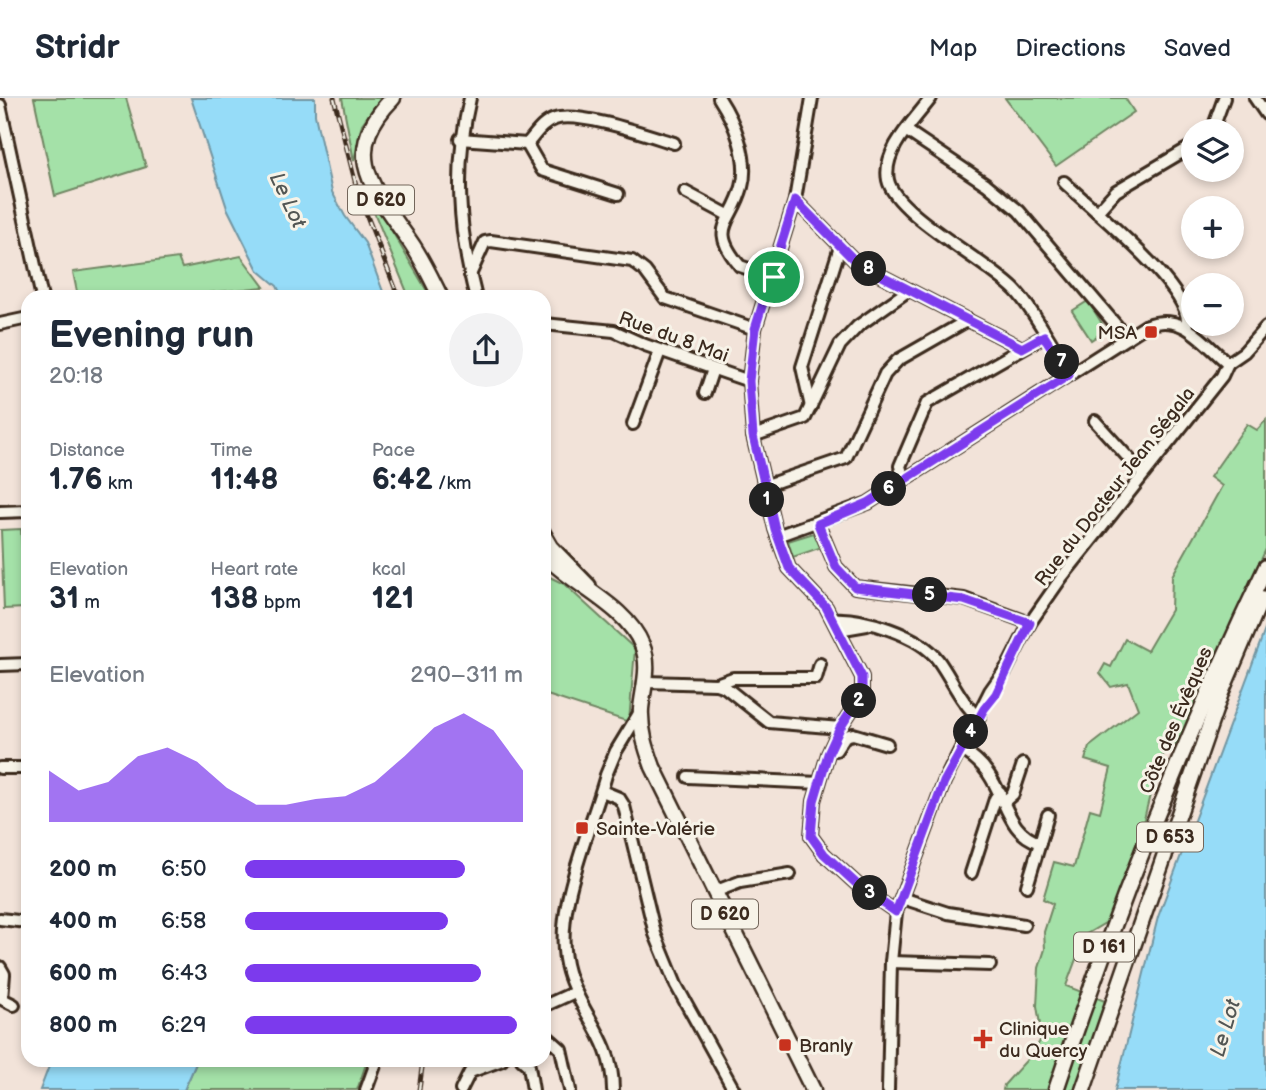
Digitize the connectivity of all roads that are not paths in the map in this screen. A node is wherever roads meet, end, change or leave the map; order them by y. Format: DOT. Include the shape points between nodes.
graph roads {
  1 [pos="393,98"];
  2 [pos="470,98"];
  3 [pos="719,98"];
  4 [pos="812,98"];
  5 [pos="931,98"];
  6 [pos="1224,98"];
  7 [pos="1255,98"];
  8 [pos="0,105"];
  9 [pos="1266,114"];
  10 [pos="1216,119"];
  11 [pos="907,131"];
  12 [pos="460,139"];
  13 [pos="674,143"];
  14 [pos="527,144"];
  15 [pos="1181,153"];
  16 [pos="1064,182"];
  17 [pos="685,192"];
  18 [pos="618,194"];
  19 [pos="795,200"];
  20 [pos="1097,212"];
  21 [pos="728,215"];
  22 [pos="840,247"];
  23 [pos="470,275"];
  24 [pos="774,277"];
  25 [pos="40,290"];
  26 [pos="437,290"];
  27 [pos="475,290"];
  28 [pos="909,290"];
  29 [pos="1181,303"];
  30 [pos="21,320"];
  31 [pos="968,320"];
  32 [pos="0,324"];
  33 [pos="1181,324"];
  34 [pos="551,325"];
  35 [pos="1266,327"];
  36 [pos="755,329"];
  37 [pos="1044,336"];
  38 [pos="1196,336"];
  39 [pos="1127,338"];
  40 [pos="1022,348"];
  41 [pos="660,351"];
  42 [pos="1228,363"];
  43 [pos="713,369"];
  44 [pos="1069,375"];
  45 [pos="749,381"];
  46 [pos="705,393"];
  47 [pos="810,407"];
  48 [pos="1095,421"];
  49 [pos="633,424"];
  50 [pos="753,436"];
  51 [pos="1143,474"];
  52 [pos="904,480"];
  53 [pos="764,486"];
  54 [pos="21,512"];
  55 [pos="0,513"];
  56 [pos="818,524"];
  57 [pos="777,536"];
  58 [pos="551,543"];
  59 [pos="551,560"];
  60 [pos="1266,567"];
  61 [pos="1266,588"];
  62 [pos="590,593"];
  63 [pos="833,619"];
  64 [pos="1030,623"];
  65 [pos="870,625"];
  66 [pos="858,626"];
  67 [pos="838,631"];
  68 [pos="845,643"];
  69 [pos="21,664"];
  70 [pos="820,664"];
  71 [pos="0,665"];
  72 [pos="646,682"];
  73 [pos="716,684"];
  74 [pos="641,710"];
  75 [pos="981,714"];
  76 [pos="840,728"];
  77 [pos="644,741"];
  78 [pos="622,743"];
  79 [pos="887,744"];
  80 [pos="830,750"];
  81 [pos="962,750"];
  82 [pos="1023,764"];
  83 [pos="0,768"];
  84 [pos="21,768"];
  85 [pos="688,777"];
  86 [pos="819,783"];
  87 [pos="602,791"];
  88 [pos="1002,797"];
  89 [pos="1048,815"];
  90 [pos="1040,843"];
  91 [pos="971,873"];
  92 [pos="790,874"];
  93 [pos="1027,886"];
  94 [pos="714,892"];
  95 [pos="902,898"];
  96 [pos="896,912"];
  97 [pos="0,919"];
  98 [pos="21,921"];
  99 [pos="1024,925"];
  100 [pos="891,962"];
  101 [pos="990,965"];
  102 [pos="0,967"];
  103 [pos="575,992"];
  104 [pos="551,1003"];
  105 [pos="14,1005"];
  106 [pos="551,1040"];
  107 [pos="374,1067"];
  108 [pos="483,1067"];
  109 [pos="529,1067"];
  110 [pos="366,1090"];
  111 [pos="461,1090"];
  112 [pos="533,1090"];
  113 [pos="570,1090"];
  114 [pos="614,1090"];
  115 [pos="734,1090"];
  116 [pos="813,1090"];
  117 [pos="888,1090"];
  118 [pos="1056,1090"];
  119 [pos="1083,1090"];
  1 -- 26 [label="main road, D 620" via="370,128 366,174"];
  2 -- 12 [label="street"];
  3 -- 21 [label="street" via="740,142 743,186"];
  4 -- 19 [label="street"];
  5 -- 11 [label="street"];
  6 -- 10 [label="street"];
  7 -- 9 [label="street"];
  8 -- 25 [label="street"];
  11 -- 37 [label="street" via="888,161 888,181 901,205 1017,292"];
  11 -- 39 [label="street" via="1018,211"];
  12 -- 14 [label="street"];
  12 -- 23 [label="street" via="461,217"];
  13 -- 14 [label="street" via="611,124 558,118 542,125"];
  14 -- 18 [label="street" via="542,170"];
  15 -- 20 [label="street" via="1116,191"];
  16 -- 20 [label="street"];
  17 -- 21 [label="street"];
  19 -- 22 [label="street"];
  19 -- 24 [label="street"];
  20 -- 29 [label="street" via="1141,251"];
  21 -- 24 [label="street" via="724,239 730,254 740,266"];
  22 -- 28 [label="street" via="857,263"];
  22 -- 47 [label="street" via="802,367"];
  23 -- 27 [label="street"];
  23 -- 36 [label="street" via="482,248 491,240 632,261 665,299"];
  24 -- 36 [label="street"];
  28 -- 31 [label="street"];
  28 -- 47 [label="street" via="858,326 840,345"];
  30 -- 32 [label="street"];
  31 -- 40 [label="street"];
  31 -- 53 [label="street" via="898,360 885,374 846,458"];
  33 -- 39 [label="street" via="1162,320"];
  34 -- 41 [label="street, Rue du 8 Mai" via="614,331"];
  35 -- 42 [label="street, Rue du Docteur Jean Ségala"];
  36 -- 45 [label="street"];
  37 -- 40 [label="street"];
  37 -- 44 [label="street"];
  38 -- 42 [label="street"];
  39 -- 44 [label="street"];
  40 -- 52 [label="street" via="927,403 900,466"];
  41 -- 43 [label="street, Rue du 8 Mai"];
  41 -- 49 [label="street"];
  42 -- 51 [label="street, Rue du Docteur Jean Ségala"];
  43 -- 45 [label="street, Rue du 8 Mai"];
  43 -- 46 [label="street"];
  44 -- 52 [label="street"];
  45 -- 50 [label="street"];
  47 -- 50 [label="street" via="805,418"];
  48 -- 51 [label="street"];
  50 -- 53 [label="street"];
  51 -- 64 [label="street, Rue du Docteur Jean Ségala"];
  52 -- 56 [label="street" via="868,503"];
  53 -- 57 [label="street"];
  54 -- 55 [label="street"];
  56 -- 57 [label="street"];
  56 -- 64 [label="street" via="836,567 855,587 964,600"];
  57 -- 63 [label="street" via="789,568"];
  58 -- 62 [label="street" via="592,587"];
  59 -- 62 [label="main road, D 620"];
  60 -- 118 [label="main road, Côte des Évêques / D 161" via="1177,764 1096,968"];
  61 -- 119 [label="main road, D 653" via="1222,693"];
  62 -- 72 [label="main road, D 620" via="631,627 642,644"];
  63 -- 65 [label="street" via="851,618"];
  63 -- 67 [label="street"];
  64 -- 75 [label="street, Rue du Docteur Jean Ségala" via="996,694"];
  65 -- 66 [label="street"];
  65 -- 75 [label="street" via="929,649"];
  66 -- 67 [label="street"];
  66 -- 68 [label="street"];
  67 -- 68 [label="street"];
  68 -- 76 [label="street" via="862,677 862,694"];
  69 -- 71 [label="street"];
  70 -- 73 [label="street" via="816,678 733,678"];
  72 -- 73 [label="street"];
  72 -- 74 [label="main road, D 620"];
  73 -- 76 [label="street" via="769,722"];
  74 -- 77 [label="main road, D 620"];
  74 -- 78 [label="street"];
  75 -- 81 [label="street, Rue du Docteur Jean Ségala"];
  76 -- 80 [label="street"];
  77 -- 78 [label="street"];
  77 -- 94 [label="main road, D 620"];
  78 -- 87 [label="street"];
  79 -- 80 [label="street" via="853,734 845,736 837,750"];
  80 -- 86 [label="street"];
  81 -- 88 [label="street" via="981,761"];
  81 -- 95 [label="street, Rue du Docteur Jean Ségala" via="944,782"];
  82 -- 88 [label="street" via="1013,794"];
  83 -- 84 [label="street"];
  85 -- 86 [label="street"];
  86 -- 96 [label="street" via="811,836 860,887"];
  87 -- 103 [label="street" via="564,924 564,954"];
  87 -- 115 [label="street" via="624,806 655,934 676,985"];
  88 -- 90 [label="street" via="1013,827"];
  88 -- 91 [label="street" via="995,799"];
  89 -- 90 [label="street"];
  90 -- 93 [label="street"];
  92 -- 94 [label="street" via="740,882"];
  94 -- 116 [label="main road, D 620"];
  95 -- 96 [label="street, Rue du Docteur Jean Ségala"];
  95 -- 99 [label="street" via="948,913"];
  96 -- 100 [label="street, Rue du Docteur Jean Ségala"];
  97 -- 98 [label="street"];
  100 -- 101 [label="street"];
  100 -- 117 [label="street, Rue du Docteur Jean Ségala"];
  102 -- 105 [label="street" via="4,974 2,999"];
  103 -- 104 [label="street"];
  103 -- 114 [label="street" via="603,1038"];
  106 -- 113 [label="street" via="561,1049"];
  107 -- 110 [label="street"];
  108 -- 111 [label="street" via="470,1072"];
  109 -- 112 [label="street"];
}
